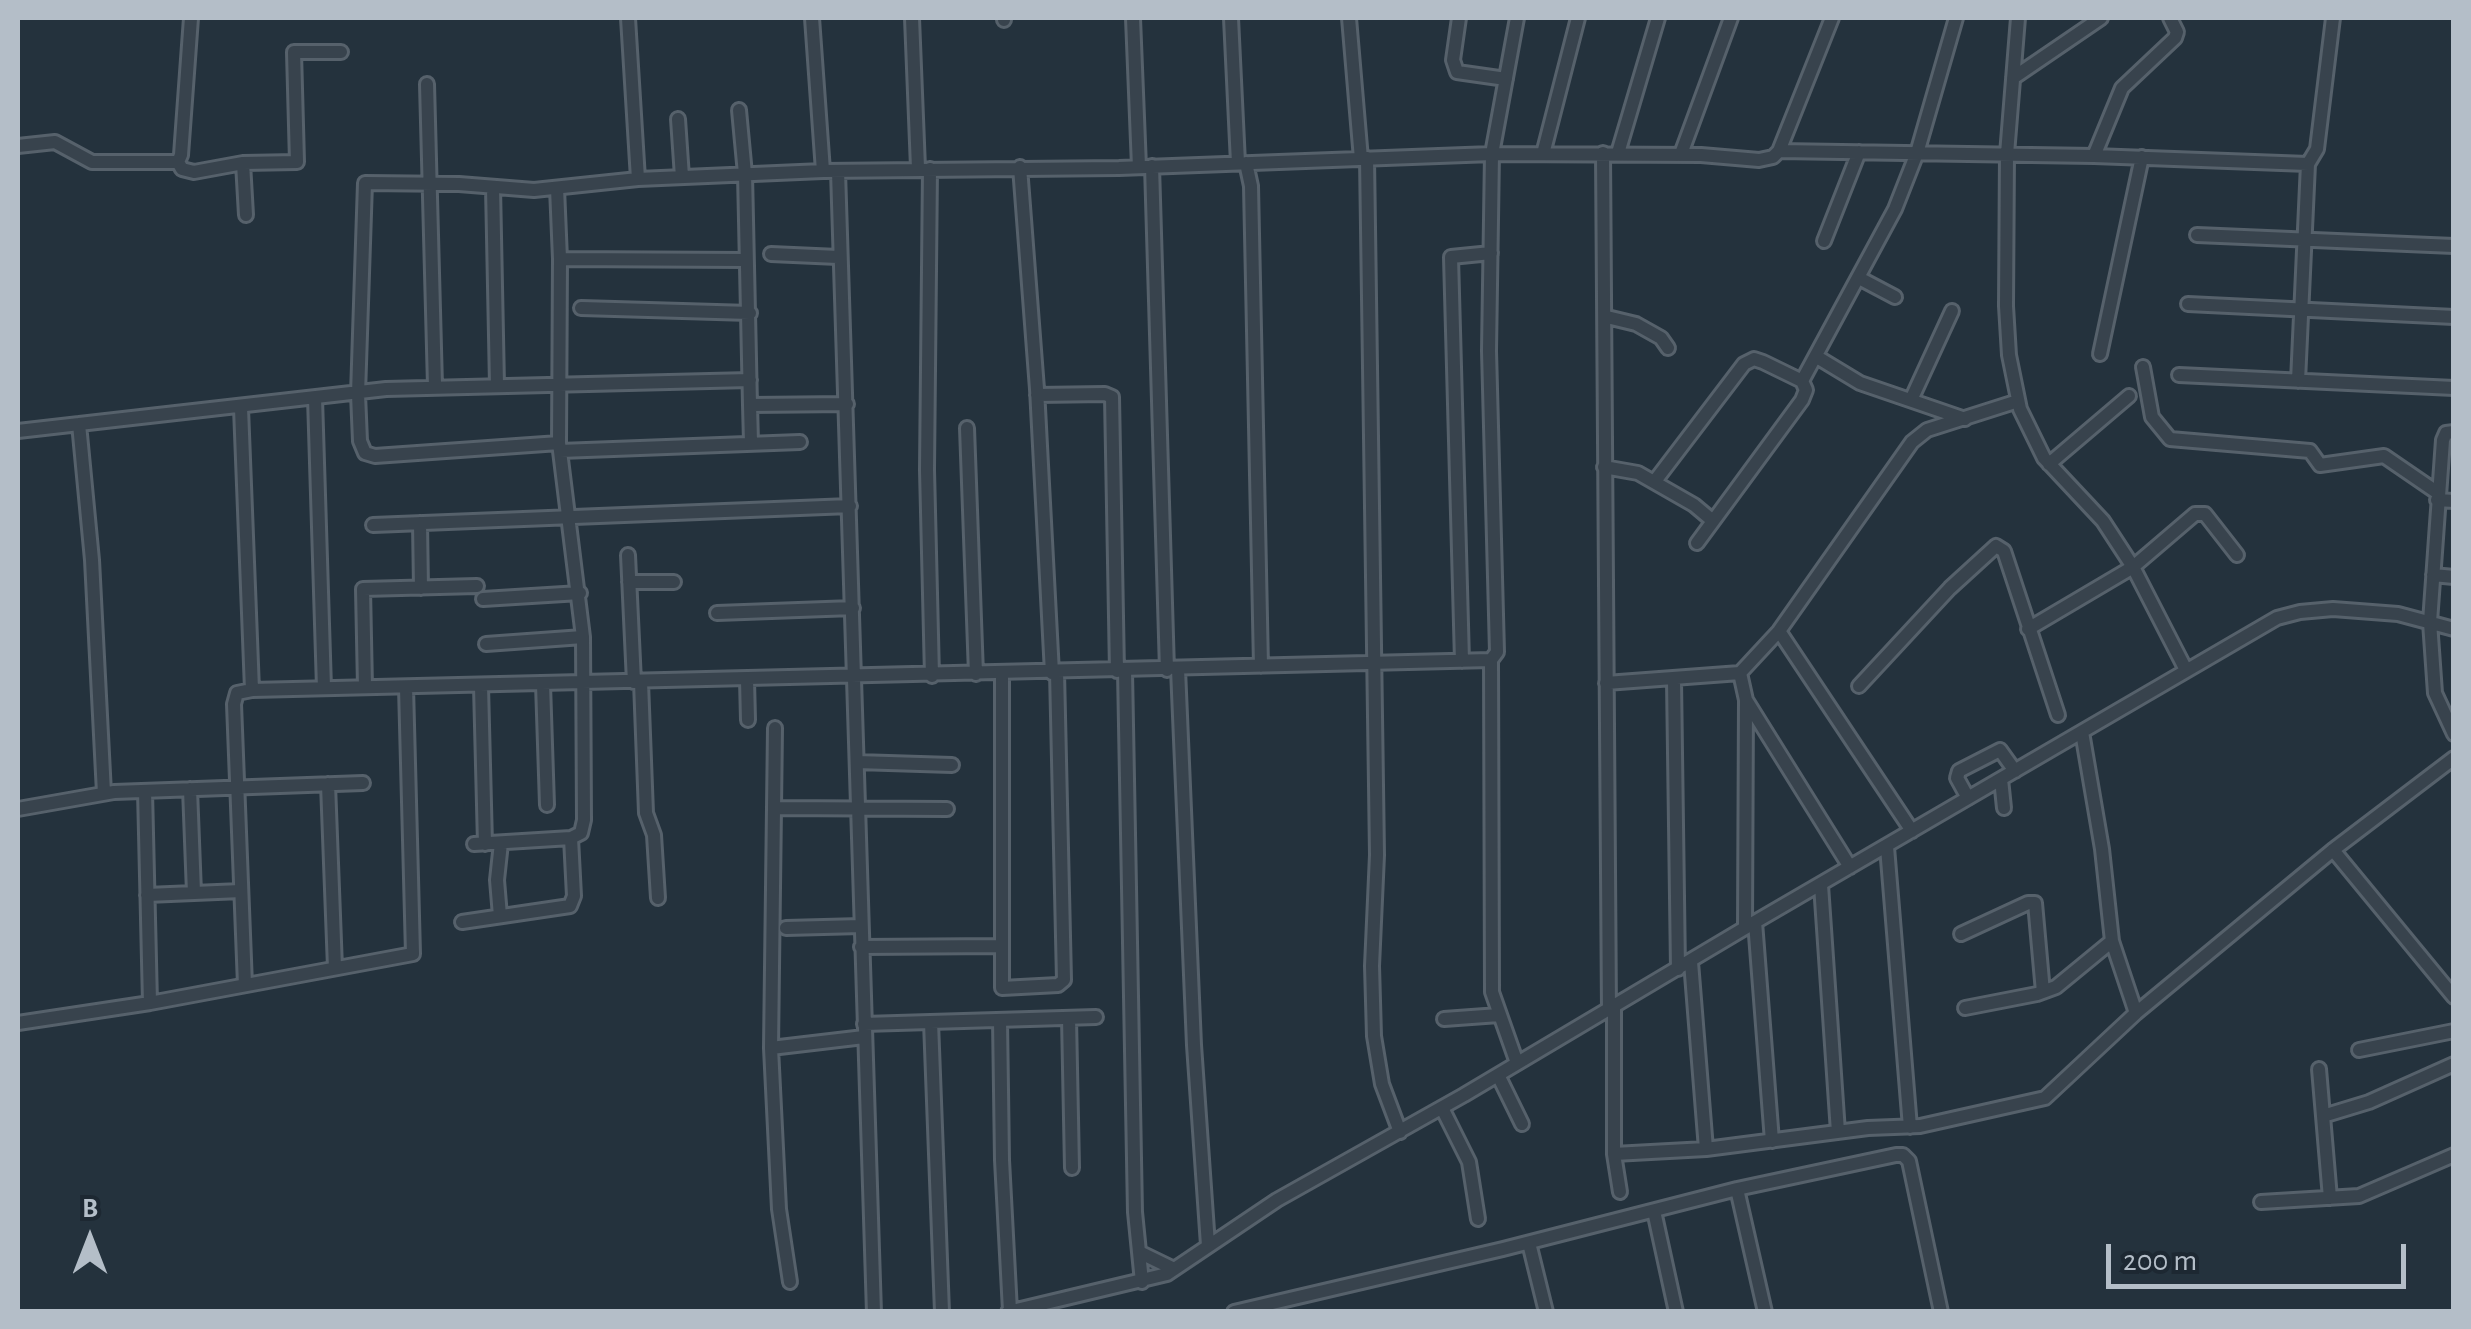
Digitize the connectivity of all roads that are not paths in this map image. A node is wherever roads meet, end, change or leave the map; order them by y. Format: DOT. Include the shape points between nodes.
graph roads {
  1 [pos="190,18"];
  2 [pos="628,18"];
  3 [pos="812,18"];
  4 [pos="912,18"];
  5 [pos="1132,18"];
  6 [pos="1230,18"];
  7 [pos="1350,18"];
  8 [pos="1459,18"];
  9 [pos="1517,18"];
  10 [pos="1578,18"];
  11 [pos="1658,18"];
  12 [pos="1731,18"];
  13 [pos="1832,18"];
  14 [pos="1956,18"];
  15 [pos="2018,18"];
  16 [pos="2101,18"];
  17 [pos="2170,18"];
  18 [pos="2333,18"];
  19 [pos="341,52"];
  20 [pos="1506,78"];
  21 [pos="2013,78"];
  22 [pos="427,84"];
  23 [pos="739,110"];
  24 [pos="678,119"];
  25 [pos="18,146"];
  26 [pos="1779,151"];
  27 [pos="1859,152"];
  28 [pos="1603,153"];
  29 [pos="1917,153"];
  30 [pos="1492,154"];
  31 [pos="1543,154"];
  32 [pos="1618,154"];
  33 [pos="1681,154"];
  34 [pos="2006,154"];
  35 [pos="2094,156"];
  36 [pos="2142,157"];
  37 [pos="1364,158"];
  38 [pos="178,162"];
  39 [pos="1242,163"];
  40 [pos="243,164"];
  41 [pos="2308,164"];
  42 [pos="1020,167"];
  43 [pos="1146,167"];
  44 [pos="924,168"];
  45 [pos="830,171"];
  46 [pos="745,174"];
  47 [pos="682,177"];
  48 [pos="638,179"];
  49 [pos="431,183"];
  50 [pos="494,187"];
  51 [pos="557,188"];
  52 [pos="246,215"];
  53 [pos="2197,235"];
  54 [pos="2304,239"];
  55 [pos="1824,241"];
  56 [pos="2454,246"];
  57 [pos="1491,253"];
  58 [pos="770,254"];
  59 [pos="838,257"];
  60 [pos="560,259"];
  61 [pos="746,260"];
  62 [pos="1859,278"];
  63 [pos="1896,297"];
  64 [pos="2188,304"];
  65 [pos="581,308"];
  66 [pos="1952,310"];
  67 [pos="2302,310"];
  68 [pos="750,313"];
  69 [pos="1606,317"];
  70 [pos="2454,317"];
  71 [pos="1668,348"];
  72 [pos="2100,354"];
  73 [pos="1817,357"];
  74 [pos="2142,367"];
  75 [pos="2179,375"];
  76 [pos="750,380"];
  77 [pos="1802,381"];
  78 [pos="2298,381"];
  79 [pos="560,384"];
  80 [pos="497,385"];
  81 [pos="436,386"];
  82 [pos="2454,388"];
  83 [pos="358,394"];
  84 [pos="1037,395"];
  85 [pos="2130,396"];
  86 [pos="315,398"];
  87 [pos="1911,400"];
  88 [pos="2018,401"];
  89 [pos="847,404"];
  90 [pos="750,405"];
  91 [pos="241,408"];
  92 [pos="1965,419"];
  93 [pos="80,424"];
  94 [pos="967,428"];
  95 [pos="18,431"];
  96 [pos="2454,432"];
  97 [pos="751,442"];
  98 [pos="800,442"];
  99 [pos="560,446"];
  100 [pos="2049,464"];
  101 [pos="1604,468"];
  102 [pos="1655,481"];
  103 [pos="2438,496"];
  104 [pos="2454,501"];
  105 [pos="850,506"];
  106 [pos="566,518"];
  107 [pos="1713,521"];
  108 [pos="420,523"];
  109 [pos="373,525"];
  110 [pos="1698,543"];
  111 [pos="2237,555"];
  112 [pos="628,556"];
  113 [pos="2133,567"];
  114 [pos="2433,576"];
  115 [pos="2454,577"];
  116 [pos="629,582"];
  117 [pos="674,582"];
  118 [pos="421,588"];
  119 [pos="580,593"];
  120 [pos="854,608"];
  121 [pos="717,612"];
  122 [pos="2430,622"];
  123 [pos="2028,629"];
  124 [pos="2454,629"];
  125 [pos="1779,631"];
  126 [pos="583,637"];
  127 [pos="486,644"];
  128 [pos="1491,660"];
  129 [pos="1462,661"];
  130 [pos="1373,663"];
  131 [pos="1260,666"];
  132 [pos="1173,670"];
  133 [pos="2186,670"];
  134 [pos="1121,671"];
  135 [pos="1054,672"];
  136 [pos="1740,673"];
  137 [pos="976,674"];
  138 [pos="1002,674"];
  139 [pos="932,676"];
  140 [pos="856,677"];
  141 [pos="747,680"];
  142 [pos="1674,680"];
  143 [pos="638,682"];
  144 [pos="583,683"];
  145 [pos="1606,683"];
  146 [pos="543,684"];
  147 [pos="406,686"];
  148 [pos="481,686"];
  149 [pos="1859,686"];
  150 [pos="365,687"];
  151 [pos="324,688"];
  152 [pos="252,690"];
  153 [pos="1746,700"];
  154 [pos="2058,715"];
  155 [pos="748,720"];
  156 [pos="775,728"];
  157 [pos="2082,732"];
  158 [pos="2454,734"];
  159 [pos="2454,758"];
  160 [pos="858,762"];
  161 [pos="1976,762"];
  162 [pos="952,765"];
  163 [pos="2014,771"];
  164 [pos="1995,782"];
  165 [pos="363,783"];
  166 [pos="328,784"];
  167 [pos="236,788"];
  168 [pos="190,789"];
  169 [pos="145,791"];
  170 [pos="104,793"];
  171 [pos="1968,798"];
  172 [pos="547,805"];
  173 [pos="858,807"];
  174 [pos="774,808"];
  175 [pos="2004,808"];
  176 [pos="18,809"];
  177 [pos="947,809"];
  178 [pos="1912,830"];
  179 [pos="571,838"];
  180 [pos="501,842"];
  181 [pos="1887,847"];
  182 [pos="2334,850"];
  183 [pos="1850,867"];
  184 [pos="1821,885"];
  185 [pos="241,891"];
  186 [pos="194,893"];
  187 [pos="147,895"];
  188 [pos="658,898"];
  189 [pos="500,916"];
  190 [pos="462,922"];
  191 [pos="1750,925"];
  192 [pos="861,926"];
  193 [pos="786,928"];
  194 [pos="1961,934"];
  195 [pos="2112,941"];
  196 [pos="1000,946"];
  197 [pos="862,947"];
  198 [pos="1684,966"];
  199 [pos="335,968"];
  200 [pos="245,985"];
  201 [pos="2043,992"];
  202 [pos="2454,997"];
  203 [pos="150,1002"];
  204 [pos="1611,1007"];
  205 [pos="1965,1008"];
  206 [pos="2136,1013"];
  207 [pos="1498,1015"];
  208 [pos="1096,1017"];
  209 [pos="1069,1018"];
  210 [pos="1444,1019"];
  211 [pos="1000,1020"];
  212 [pos="931,1022"];
  213 [pos="18,1023"];
  214 [pos="864,1030"];
  215 [pos="2454,1032"];
  216 [pos="772,1048"];
  217 [pos="2359,1050"];
  218 [pos="1517,1063"];
  219 [pos="2454,1064"];
  220 [pos="2319,1069"];
  221 [pos="1498,1074"];
  222 [pos="1442,1108"];
  223 [pos="2323,1116"];
  224 [pos="1522,1124"];
  225 [pos="1910,1127"];
  226 [pos="1400,1132"];
  227 [pos="1838,1132"];
  228 [pos="1772,1142"];
  229 [pos="1706,1148"];
  230 [pos="1614,1154"];
  231 [pos="2454,1155"];
  232 [pos="1072,1168"];
  233 [pos="1737,1188"];
  234 [pos="1620,1192"];
  235 [pos="2330,1198"];
  236 [pos="2261,1202"];
  237 [pos="1654,1211"];
  238 [pos="1478,1220"];
  239 [pos="1529,1243"];
  240 [pos="1208,1246"];
  241 [pos="1139,1252"];
  242 [pos="1174,1269"];
  243 [pos="790,1282"];
  244 [pos="1142,1282"];
  245 [pos="1009,1311"];
  246 [pos="874,1312"];
  247 [pos="942,1312"];
  248 [pos="1234,1312"];
  249 [pos="1546,1312"];
  250 [pos="1676,1312"];
  251 [pos="1765,1312"];
  252 [pos="1942,1312"];
  1 -- 38 [label="street"];
  2 -- 48 [label="street"];
  3 -- 45 [label="street"];
  4 -- 44 [label="street"];
  5 -- 43 [label="street"];
  6 -- 39 [label="street"];
  7 -- 37 [label="street"];
  8 -- 20 [label="street" via="1456,72"];
  9 -- 20 [label="street"];
  10 -- 31 [label="street"];
  11 -- 32 [label="street"];
  12 -- 33 [label="street"];
  13 -- 26 [label="street"];
  14 -- 29 [label="street"];
  15 -- 21 [label="street"];
  16 -- 21 [label="street"];
  17 -- 35 [label="street" via="2174,38 2122,88"];
  18 -- 41 [label="street" via="2316,149"];
  19 -- 40 [label="street" via="294,52 296,162"];
  20 -- 30 [label="street"];
  21 -- 34 [label="street"];
  22 -- 49 [label="street"];
  23 -- 46 [label="street"];
  24 -- 47 [label="street"];
  25 -- 38 [label="street" via="55,142 92,162"];
  26 -- 27 [label="street"];
  26 -- 33 [label="street" via="1759,160"];
  27 -- 29 [label="street"];
  27 -- 55 [label="street"];
  28 -- 31 [label="street"];
  28 -- 32 [label="street"];
  28 -- 69 [label="street"];
  29 -- 34 [label="street"];
  29 -- 62 [label="street"];
  30 -- 31 [label="street"];
  30 -- 37 [label="street"];
  30 -- 57 [label="street"];
  32 -- 33 [label="street"];
  34 -- 35 [label="street"];
  34 -- 88 [label="street" via="2006,306"];
  35 -- 36 [label="street"];
  36 -- 41 [label="street"];
  36 -- 72 [label="street"];
  37 -- 39 [label="street"];
  37 -- 130 [label="street"];
  38 -- 40 [label="street" via="194,172"];
  39 -- 43 [label="street"];
  39 -- 131 [label="street" via="1251,186"];
  40 -- 52 [label="street"];
  41 -- 54 [label="street"];
  42 -- 43 [label="street"];
  42 -- 44 [label="street"];
  42 -- 84 [label="street"];
  43 -- 132 [label="street"];
  44 -- 45 [label="street"];
  44 -- 139 [label="street"];
  45 -- 46 [label="street"];
  45 -- 59 [label="street"];
  46 -- 47 [label="street"];
  46 -- 61 [label="street"];
  47 -- 48 [label="street"];
  48 -- 51 [label="street"];
  49 -- 50 [label="street"];
  49 -- 81 [label="street"];
  49 -- 83 [label="street" via="365,183"];
  50 -- 51 [label="street"];
  50 -- 80 [label="street"];
  51 -- 60 [label="street"];
  53 -- 54 [label="street"];
  54 -- 56 [label="street"];
  54 -- 67 [label="street"];
  57 -- 128 [label="street" via="1497,652"];
  57 -- 129 [label="street" via="1451,258"];
  58 -- 59 [label="street"];
  59 -- 89 [label="street"];
  60 -- 61 [label="street"];
  60 -- 79 [label="street"];
  61 -- 68 [label="street"];
  62 -- 63 [label="street"];
  62 -- 73 [label="street"];
  64 -- 67 [label="street"];
  65 -- 68 [label="street"];
  66 -- 87 [label="street"];
  67 -- 70 [label="street"];
  67 -- 78 [label="street"];
  68 -- 76 [label="street"];
  69 -- 71 [label="street" via="1636,324"];
  69 -- 101 [label="street"];
  73 -- 77 [label="street"];
  73 -- 87 [label="street" via="1860,384"];
  74 -- 103 [label="street" via="2152,417 2170,440 2310,450 2320,465 2384,456"];
  75 -- 78 [label="street"];
  76 -- 79 [label="street"];
  76 -- 90 [label="street"];
  77 -- 102 [label="street" via="1754,359 1744,364"];
  77 -- 107 [label="street" via="1802,400"];
  78 -- 82 [label="street"];
  79 -- 80 [label="street"];
  79 -- 99 [label="street"];
  80 -- 81 [label="street"];
  81 -- 83 [label="street"];
  83 -- 86 [label="street"];
  83 -- 99 [label="street" via="360,441 375,456"];
  84 -- 134 [label="street" via="1112,398"];
  84 -- 135 [label="street"];
  85 -- 100 [label="street"];
  86 -- 91 [label="street"];
  86 -- 151 [label="street"];
  87 -- 92 [label="street"];
  88 -- 92 [label="street"];
  88 -- 100 [label="street"];
  89 -- 90 [label="street"];
  89 -- 105 [label="street"];
  90 -- 97 [label="street"];
  91 -- 93 [label="street"];
  91 -- 152 [label="street"];
  92 -- 125 [label="street" via="1926,430 1912,442"];
  93 -- 95 [label="street"];
  93 -- 170 [label="street"];
  94 -- 137 [label="street"];
  96 -- 103 [label="street" via="2443,440"];
  97 -- 98 [label="street"];
  97 -- 99 [label="street" via="662,449"];
  99 -- 106 [label="street"];
  100 -- 113 [label="street" via="2103,521"];
  101 -- 102 [label="street"];
  101 -- 145 [label="street"];
  102 -- 107 [label="street"];
  103 -- 104 [label="street"];
  103 -- 114 [label="street"];
  105 -- 106 [label="street"];
  105 -- 120 [label="street"];
  106 -- 108 [label="street"];
  106 -- 119 [label="street"];
  107 -- 110 [label="street"];
  108 -- 109 [label="street"];
  108 -- 118 [label="street"];
  111 -- 113 [label="street" via="2201,512"];
  112 -- 116 [label="street"];
  113 -- 123 [label="street"];
  113 -- 133 [label="street"];
  114 -- 115 [label="street"];
  114 -- 122 [label="street"];
  116 -- 117 [label="street"];
  116 -- 143 [label="street"];
  118 -- 119 [label="street"];
  118 -- 150 [label="street" via="363,589"];
  119 -- 126 [label="street"];
  120 -- 121 [label="street"];
  120 -- 140 [label="street"];
  122 -- 124 [label="street"];
  122 -- 133 [label="street" via="2385,612 2300,612"];
  122 -- 158 [label="street" via="2435,693"];
  123 -- 149 [label="street" via="2004,552 1996,546"];
  123 -- 154 [label="street"];
  125 -- 136 [label="street"];
  125 -- 178 [label="street"];
  126 -- 127 [label="street"];
  126 -- 144 [label="street"];
  128 -- 129 [label="street"];
  128 -- 207 [label="street" via="1492,992"];
  129 -- 130 [label="street"];
  130 -- 131 [label="street"];
  130 -- 226 [label="street" via="1374,1036"];
  131 -- 132 [label="street"];
  132 -- 134 [label="street"];
  132 -- 240 [label="street"];
  133 -- 157 [label="street"];
  134 -- 135 [label="street"];
  134 -- 241 [label="street"];
  135 -- 138 [label="street"];
  135 -- 196 [label="street" via="1064,982 1001,987"];
  136 -- 142 [label="street"];
  136 -- 153 [label="street"];
  137 -- 138 [label="street"];
  137 -- 139 [label="street"];
  138 -- 196 [label="street"];
  139 -- 140 [label="street"];
  140 -- 141 [label="street"];
  140 -- 160 [label="street"];
  141 -- 143 [label="street"];
  141 -- 155 [label="street"];
  142 -- 145 [label="street"];
  142 -- 198 [label="street"];
  143 -- 144 [label="street"];
  143 -- 188 [label="street"];
  144 -- 146 [label="street"];
  144 -- 179 [label="street" via="584,820 581,833"];
  145 -- 204 [label="street"];
  146 -- 148 [label="street"];
  146 -- 172 [label="street"];
  147 -- 148 [label="street"];
  147 -- 150 [label="street"];
  147 -- 199 [label="street" via="413,954"];
  148 -- 180 [label="street" via="479,844"];
  150 -- 151 [label="street"];
  151 -- 152 [label="street"];
  152 -- 167 [label="street" via="234,698"];
  153 -- 183 [label="street"];
  153 -- 191 [label="street"];
  156 -- 174 [label="street"];
  157 -- 163 [label="street"];
  157 -- 195 [label="street"];
  159 -- 182 [label="street"];
  160 -- 162 [label="street"];
  160 -- 173 [label="street"];
  161 -- 163 [label="street" via="2000,750"];
  161 -- 164 [label="street"];
  161 -- 171 [label="street" via="1956,774"];
  163 -- 164 [label="street"];
  164 -- 171 [label="street"];
  164 -- 175 [label="street"];
  165 -- 166 [label="street"];
  166 -- 167 [label="street"];
  166 -- 199 [label="street"];
  167 -- 168 [label="street"];
  167 -- 185 [label="street"];
  168 -- 169 [label="street"];
  168 -- 186 [label="street"];
  169 -- 170 [label="street"];
  169 -- 187 [label="street"];
  170 -- 176 [label="street"];
  171 -- 178 [label="street"];
  173 -- 174 [label="street"];
  173 -- 177 [label="street"];
  173 -- 192 [label="street"];
  174 -- 216 [label="street"];
  178 -- 181 [label="street"];
  179 -- 180 [label="street"];
  179 -- 189 [label="street" via="573,902"];
  180 -- 189 [label="street"];
  181 -- 183 [label="street"];
  181 -- 225 [label="street"];
  182 -- 202 [label="street"];
  182 -- 206 [label="street"];
  183 -- 184 [label="street"];
  184 -- 191 [label="street"];
  184 -- 227 [label="street"];
  185 -- 186 [label="street"];
  185 -- 200 [label="street"];
  186 -- 187 [label="street"];
  187 -- 203 [label="street"];
  189 -- 190 [label="street"];
  191 -- 198 [label="street"];
  191 -- 228 [label="street"];
  192 -- 193 [label="street"];
  192 -- 197 [label="street"];
  194 -- 201 [label="street" via="2035,903"];
  195 -- 201 [label="street"];
  195 -- 206 [label="street"];
  196 -- 197 [label="street"];
  197 -- 214 [label="street"];
  198 -- 204 [label="street"];
  198 -- 229 [label="street"];
  199 -- 200 [label="street"];
  200 -- 203 [label="street"];
  201 -- 205 [label="street"];
  203 -- 213 [label="street"];
  204 -- 218 [label="street"];
  204 -- 230 [label="street"];
  206 -- 225 [label="street" via="2045,1098"];
  207 -- 210 [label="street"];
  207 -- 218 [label="street"];
  208 -- 209 [label="street"];
  209 -- 211 [label="street"];
  209 -- 232 [label="street"];
  211 -- 212 [label="street"];
  211 -- 245 [label="street"];
  212 -- 214 [label="street"];
  212 -- 247 [label="street"];
  214 -- 216 [label="street"];
  214 -- 246 [label="street"];
  215 -- 217 [label="street"];
  216 -- 243 [label="street" via="779,1209"];
  218 -- 221 [label="street"];
  219 -- 223 [label="street"];
  220 -- 223 [label="street"];
  221 -- 222 [label="street"];
  221 -- 224 [label="street"];
  222 -- 226 [label="street"];
  222 -- 238 [label="street" via="1469,1162"];
  223 -- 235 [label="street"];
  225 -- 227 [label="street"];
  226 -- 240 [label="street"];
  227 -- 228 [label="street"];
  228 -- 229 [label="street"];
  229 -- 230 [label="street"];
  230 -- 234 [label="street"];
  231 -- 235 [label="street" via="2359,1196"];
  233 -- 237 [label="street"];
  233 -- 251 [label="street"];
  233 -- 252 [label="street" via="1903,1156"];
  235 -- 236 [label="street"];
  237 -- 239 [label="street"];
  237 -- 250 [label="street"];
  239 -- 248 [label="street"];
  239 -- 249 [label="street"];
  240 -- 242 [label="street"];
  241 -- 242 [label="street"];
  241 -- 244 [label="street"];
  242 -- 244 [label="street"];
  244 -- 245 [label="street"];
}
